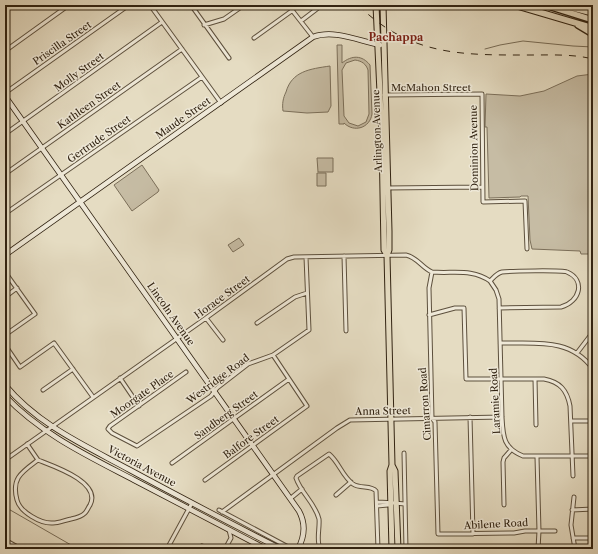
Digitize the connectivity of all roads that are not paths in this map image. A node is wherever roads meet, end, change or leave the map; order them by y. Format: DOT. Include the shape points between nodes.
graph roads {
  1 [pos="12,5"];
  2 [pos="69,5"];
  3 [pos="129,5"];
  4 [pos="150,5"];
  5 [pos="191,5"];
  6 [pos="244,5"];
  7 [pos="288,5"];
  8 [pos="322,5"];
  9 [pos="376,5"];
  10 [pos="383,5"];
  11 [pos="515,5"];
  12 [pos="545,5"];
  13 [pos="555,5"];
  14 [pos="5,10"];
  15 [pos="293,10"];
  16 [pos="593,13"];
  17 [pos="593,20"];
  18 [pos="301,21"];
  19 [pos="162,22"];
  20 [pos="573,22"];
  21 [pos="204,25"];
  22 [pos="593,28"];
  23 [pos="593,34"];
  24 [pos="313,37"];
  25 [pos="254,38"];
  26 [pos="378,45"];
  27 [pos="384,46"];
  28 [pos="182,49"];
  29 [pos="5,51"];
  30 [pos="230,58"];
  31 [pos="202,77"];
  32 [pos="5,94"];
  33 [pos="482,94"];
  34 [pos="383,95"];
  35 [pos="221,103"];
  36 [pos="23,122"];
  37 [pos="5,134"];
  38 [pos="42,148"];
  39 [pos="5,174"];
  40 [pos="61,175"];
  41 [pos="482,187"];
  42 [pos="386,188"];
  43 [pos="80,202"];
  44 [pos="6,213"];
  45 [pos="527,249"];
  46 [pos="5,255"];
  47 [pos="387,255"];
  48 [pos="306,256"];
  49 [pos="344,256"];
  50 [pos="5,272"];
  51 [pos="432,272"];
  52 [pos="490,281"];
  53 [pos="17,288"];
  54 [pos="307,293"];
  55 [pos="5,297"];
  56 [pos="500,308"];
  57 [pos="429,315"];
  58 [pos="206,318"];
  59 [pos="257,323"];
  60 [pos="346,331"];
  61 [pos="593,332"];
  62 [pos="5,335"];
  63 [pos="177,338"];
  64 [pos="223,340"];
  65 [pos="500,343"];
  66 [pos="5,345"];
  67 [pos="577,353"];
  68 [pos="273,355"];
  69 [pos="73,369"];
  70 [pos="593,369"];
  71 [pos="186,372"];
  72 [pos="120,378"];
  73 [pos="289,379"];
  74 [pos="501,379"];
  75 [pos="535,379"];
  76 [pos="5,385"];
  77 [pos="43,390"];
  78 [pos="214,391"];
  79 [pos="5,396"];
  80 [pos="93,397"];
  81 [pos="139,406"];
  82 [pos="470,417"];
  83 [pos="502,417"];
  84 [pos="432,418"];
  85 [pos="234,419"];
  86 [pos="391,420"];
  87 [pos="593,420"];
  88 [pos="571,421"];
  89 [pos="536,425"];
  90 [pos="52,426"];
  91 [pos="108,430"];
  92 [pos="45,431"];
  93 [pos="27,444"];
  94 [pos="253,446"];
  95 [pos="511,450"];
  96 [pos="404,453"];
  97 [pos="593,456"];
  98 [pos="537,457"];
  99 [pos="572,457"];
  100 [pos="5,460"];
  101 [pos="38,460"];
  102 [pos="172,463"];
  103 [pos="273,474"];
  104 [pos="574,476"];
  105 [pos="204,480"];
  106 [pos="351,482"];
  107 [pos="302,489"];
  108 [pos="336,495"];
  109 [pos="574,496"];
  110 [pos="290,498"];
  111 [pos="192,503"];
  112 [pos="394,503"];
  113 [pos="377,504"];
  114 [pos="405,504"];
  115 [pos="504,505"];
  116 [pos="189,508"];
  117 [pos="593,509"];
  118 [pos="572,510"];
  119 [pos="229,530"];
  120 [pos="539,530"];
  121 [pos="555,531"];
  122 [pos="438,534"];
  123 [pos="473,534"];
  124 [pos="239,535"];
  125 [pos="231,538"];
  126 [pos="574,538"];
  127 [pos="589,538"];
  128 [pos="5,540"];
  129 [pos="202,546"];
  130 [pos="300,547"];
  131 [pos="21,549"];
  132 [pos="167,549"];
  133 [pos="207,549"];
  134 [pos="225,549"];
  135 [pos="266,549"];
  136 [pos="281,549"];
  137 [pos="292,549"];
  138 [pos="325,549"];
  139 [pos="378,549"];
  140 [pos="392,549"];
  141 [pos="398,549"];
  142 [pos="406,549"];
  143 [pos="538,549"];
  144 [pos="575,549"];
  1 -- 14 [label="street"];
  2 -- 29 [label="street"];
  3 -- 32 [label="street, Priscilla Street"];
  4 -- 19 [label="street"];
  5 -- 21 [label="street"];
  6 -- 21 [label="street" via="224,18"];
  7 -- 15 [label="street"];
  8 -- 18 [label="street"];
  9 -- 26 [label="main road, Arlington Avenue"];
  10 -- 27 [label="main road, Arlington Avenue"];
  11 -- 20 [label="highway"];
  12 -- 17 [label="highway"];
  13 -- 16 [label="highway"];
  15 -- 18 [label="street"];
  15 -- 25 [label="street"];
  18 -- 24 [label="street"];
  19 -- 28 [label="street"];
  19 -- 36 [label="street, Molly Street"];
  20 -- 22 [label="highway"];
  20 -- 23 [label="highway"];
  21 -- 30 [label="street"];
  24 -- 26 [label="street, Maude Street" via="324,34 339,35"];
  24 -- 35 [label="street, Maude Street"];
  26 -- 27 [label="street, Maude Street"];
  26 -- 34 [label="main road, Arlington Avenue"];
  27 -- 34 [label="main road, Arlington Avenue"];
  28 -- 31 [label="street"];
  28 -- 38 [label="street, Kathleen Street"];
  31 -- 35 [label="street"];
  31 -- 40 [label="street, Gertrude Street"];
  32 -- 36 [label="street, Lincoln Avenue"];
  33 -- 34 [label="street, McMahon Street"];
  33 -- 41 [label="street, Dominion Avenue"];
  34 -- 42 [label="main road, Arlington Avenue"];
  35 -- 43 [label="street, Maude Street"];
  36 -- 37 [label="street, Molly Street"];
  36 -- 38 [label="street, Lincoln Avenue"];
  38 -- 39 [label="street, Kathleen Street"];
  38 -- 40 [label="street, Lincoln Avenue"];
  40 -- 43 [label="street, Lincoln Avenue"];
  40 -- 44 [label="street, Gertrude Street"];
  41 -- 42 [label="street"];
  41 -- 45 [label="street, Dominion Avenue" via="483,202 525,201"];
  42 -- 47 [label="main road, Arlington Avenue" via="389,250"];
  43 -- 46 [label="street, Maude Street"];
  43 -- 63 [label="street, Lincoln Avenue"];
  47 -- 49 [label="street, Horace Street"];
  47 -- 51 [label="street, Horace Street" via="412,256"];
  47 -- 86 [label="main road, Arlington Avenue"];
  48 -- 49 [label="street, Horace Street"];
  48 -- 54 [label="street, Westridge Road"];
  48 -- 58 [label="street, Horace Street" via="287,259"];
  49 -- 60 [label="street"];
  50 -- 53 [label="street"];
  51 -- 52 [label="street" via="472,273"];
  51 -- 57 [label="street, Cimarron Road" via="428,288"];
  52 -- 56 [label="street, Laramie Road" via="498,294"];
  52 -- 56 [label="street" via="501,272 561,271 573,276 577,282 575,300 567,306"];
  53 -- 55 [label="street"];
  53 -- 62 [label="street" via="35,314"];
  54 -- 59 [label="street" via="295,297"];
  54 -- 68 [label="street, Westridge Road" via="309,330"];
  56 -- 65 [label="street, Laramie Road"];
  57 -- 74 [label="street" via="464,308 466,377"];
  57 -- 84 [label="street, Cimarron Road"];
  58 -- 63 [label="street, Horace Street"];
  58 -- 64 [label="street"];
  61 -- 67 [label="street"];
  63 -- 72 [label="street, Horace Street"];
  63 -- 78 [label="street, Lincoln Avenue"];
  65 -- 67 [label="street" via="550,344 564,346"];
  65 -- 74 [label="street, Laramie Road"];
  66 -- 69 [label="street" via="20,367 54,343"];
  67 -- 70 [label="street"];
  68 -- 73 [label="street"];
  68 -- 78 [label="street, Westridge Road" via="248,364"];
  69 -- 77 [label="street"];
  69 -- 80 [label="street"];
  71 -- 81 [label="street, Moorgate Place"];
  72 -- 80 [label="street, Horace Street"];
  72 -- 81 [label="street"];
  73 -- 85 [label="street, Sandberg Street"];
  73 -- 94 [label="street, Balfore Street" via="307,406"];
  74 -- 75 [label="street"];
  74 -- 83 [label="street, Laramie Road"];
  75 -- 88 [label="street" via="551,380 561,385 569,397"];
  75 -- 89 [label="street"];
  76 -- 90 [label="street, Victoria Avenue" via="24,405"];
  78 -- 85 [label="street, Lincoln Avenue"];
  78 -- 91 [label="street, Westridge Road" via="211,396 137,446"];
  79 -- 92 [label="street, Victoria Avenue"];
  80 -- 90 [label="street, Horace Street"];
  81 -- 91 [label="street, Moorgate Place"];
  82 -- 83 [label="street, Anna Street"];
  82 -- 84 [label="street, Anna Street"];
  82 -- 123 [label="street"];
  83 -- 95 [label="street, Laramie Road" via="503,435"];
  84 -- 86 [label="street, Anna Street"];
  84 -- 122 [label="street, Cimarron Road" via="435,422"];
  85 -- 94 [label="street, Lincoln Avenue"];
  85 -- 102 [label="street, Sandberg Street"];
  86 -- 103 [label="street, Anna Street" via="350,420"];
  86 -- 112 [label="main road, Arlington Avenue" via="390,472"];
  87 -- 88 [label="street"];
  88 -- 99 [label="street"];
  90 -- 92 [label="street, Horace Street"];
  90 -- 111 [label="street, Victoria Avenue"];
  92 -- 93 [label="street, Horace Street"];
  92 -- 116 [label="street, Victoria Avenue"];
  93 -- 100 [label="street, Horace Street"];
  93 -- 101 [label="street"];
  94 -- 103 [label="street, Lincoln Avenue"];
  94 -- 105 [label="street, Balfore Street"];
  95 -- 98 [label="street" via="523,456"];
  95 -- 115 [label="street" via="504,458"];
  96 -- 114 [label="street"];
  97 -- 99 [label="street"];
  98 -- 99 [label="street"];
  98 -- 120 [label="street"];
  99 -- 104 [label="street"];
  101 -- 101 [label="street" via="16,479 15,495 24,512 52,524 86,513 92,501 91,493 80,480 62,469"];
  103 -- 110 [label="street, Lincoln Avenue"];
  103 -- 137 [label="street, Anna Street" via="220,511"];
  106 -- 107 [label="street" via="327,454 296,476"];
  106 -- 108 [label="street"];
  106 -- 113 [label="street" via="359,487 375,489"];
  107 -- 110 [label="street"];
  107 -- 138 [label="street" via="316,511 319,528 318,546"];
  109 -- 118 [label="street"];
  110 -- 130 [label="street, Lincoln Avenue" via="303,520 304,532"];
  111 -- 116 [label="street"];
  111 -- 136 [label="street, Victoria Avenue"];
  112 -- 113 [label="street"];
  112 -- 114 [label="street"];
  112 -- 140 [label="main road, Arlington Avenue"];
  112 -- 141 [label="main road, Arlington Avenue"];
  113 -- 139 [label="street"];
  114 -- 142 [label="street"];
  116 -- 119 [label="street, Victoria Avenue"];
  116 -- 132 [label="street"];
  117 -- 118 [label="street"];
  118 -- 126 [label="street"];
  119 -- 124 [label="street, Victoria Avenue"];
  119 -- 125 [label="street"];
  120 -- 121 [label="street, Abilene Road"];
  120 -- 123 [label="street, Abilene Road" via="514,534"];
  120 -- 143 [label="street"];
  122 -- 123 [label="street, Abilene Road"];
  124 -- 125 [label="street"];
  124 -- 135 [label="street, Victoria Avenue"];
  125 -- 134 [label="street"];
  126 -- 127 [label="street"];
  126 -- 144 [label="street"];
  128 -- 131 [label="street"];
  129 -- 133 [label="street"];
}
